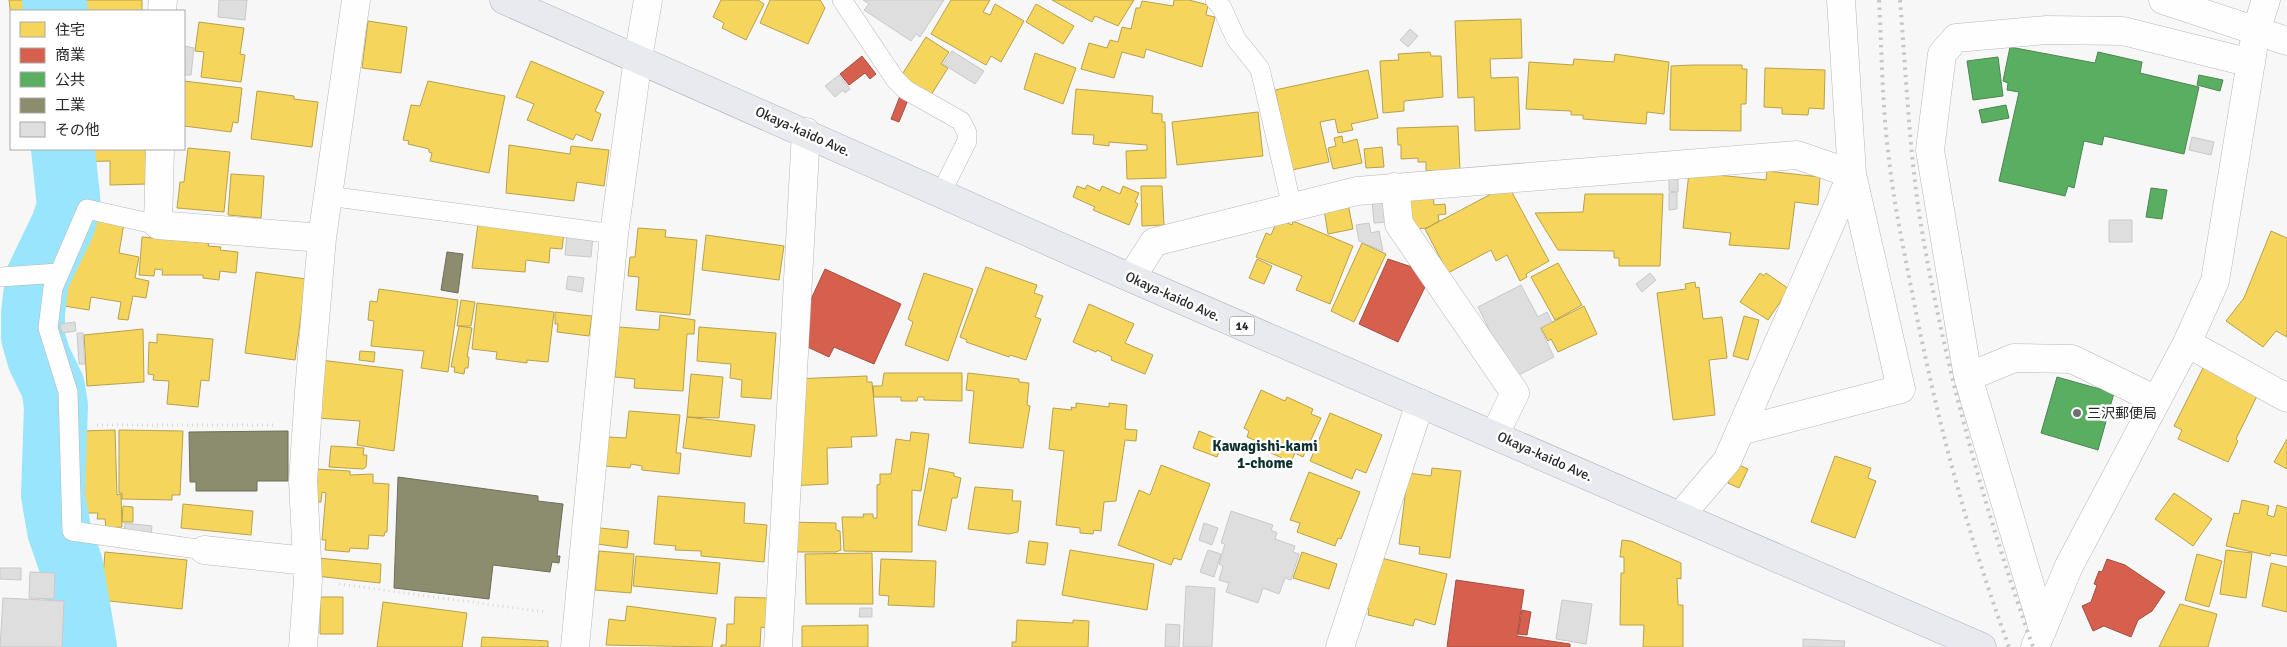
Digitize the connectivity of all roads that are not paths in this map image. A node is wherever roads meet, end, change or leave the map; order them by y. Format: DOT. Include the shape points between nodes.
graph roads {
  1 [pos="356,0"];
  2 [pos="504,0"];
  3 [pos="648,0"];
  4 [pos="842,0"];
  5 [pos="1215,0"];
  6 [pos="1841,0"];
  7 [pos="2163,0"];
  8 [pos="2266,0"];
  9 [pos="2256,31"];
  10 [pos="2287,41"];
  11 [pos="638,58"];
  12 [pos="2251,63"];
  13 [pos="806,132"];
  14 [pos="160,150"];
  15 [pos="1852,174"];
  16 [pos="1395,187"];
  17 [pos="941,193"];
  18 [pos="328,196"];
  19 [pos="1292,207"];
  20 [pos="158,225"];
  21 [pos="614,234"];
  22 [pos="322,238"];
  23 [pos="59,273"];
  24 [pos="0,277"];
  25 [pos="1131,278"];
  26 [pos="2187,343"];
  27 [pos="1968,377"];
  28 [pos="2287,398"];
  29 [pos="2156,400"];
  30 [pos="1420,403"];
  31 [pos="1740,431"];
  32 [pos="1495,434"];
  33 [pos="1680,516"];
  34 [pos="204,550"];
  35 [pos="308,570"];
  36 [pos="2039,638"];
  37 [pos="303,647"];
  38 [pos="575,647"];
  39 [pos="778,647"];
  40 [pos="1340,647"];
  41 [pos="1982,647"];
  1 -- 18 [label="street"];
  2 -- 11 [label="main road, Okaya-kaido Ave. / 14"];
  3 -- 11 [label="street"];
  4 -- 17 [label="lane" via="895,79 906,90 961,121 967,141"];
  5 -- 19 [label="lane" via="1236,39 1260,69"];
  6 -- 15 [label="street"];
  7 -- 9 [label="street"];
  8 -- 9 [label="street"];
  9 -- 10 [label="street"];
  9 -- 12 [label="street"];
  11 -- 13 [label="main road, Okaya-kaido Ave. / 14"];
  11 -- 21 [label="street"];
  12 -- 26 [label="street" via="2215,281"];
  12 -- 27 [label="street" via="2123,31 2046,30 1956,38 1942,54 1930,150"];
  13 -- 17 [label="main road, Okaya-kaido Ave. / 14"];
  13 -- 39 [label="street"];
  14 -- 20 [label="street"];
  15 -- 16 [label="street" via="1797,155"];
  15 -- 31 [label="street"];
  15 -- 31 [label="street" via="1901,389"];
  16 -- 19 [label="street" via="1357,190"];
  16 -- 32 [label="street" via="1399,224 1515,393"];
  17 -- 25 [label="main road, Okaya-kaido Ave. / 14"];
  18 -- 21 [label="lane"];
  18 -- 22 [label="street"];
  19 -- 25 [label="street" via="1154,242"];
  20 -- 22 [label="street"];
  20 -- 23 [label="lane" via="87,209"];
  21 -- 38 [label="street"];
  22 -- 35 [label="street" via="303,481"];
  23 -- 24 [label="lane"];
  23 -- 34 [label="lane" via="52,288 48,328 68,392 72,531"];
  25 -- 30 [label="main road, Okaya-kaido Ave. / 14"];
  26 -- 28 [label="street"];
  26 -- 29 [label="street"];
  27 -- 29 [label="street" via="2014,358 2072,359"];
  27 -- 36 [label="street"];
  29 -- 36 [label="street" via="2069,566"];
  30 -- 32 [label="main road, Okaya-kaido Ave. / 14"];
  30 -- 40 [label="street"];
  31 -- 33 [label="street" via="1727,461"];
  32 -- 33 [label="main road, Okaya-kaido Ave. / 14"];
  33 -- 41 [label="main road, Okaya-kaido Ave. / 14"];
  34 -- 35 [label="street"];
  35 -- 37 [label="street"];
}
